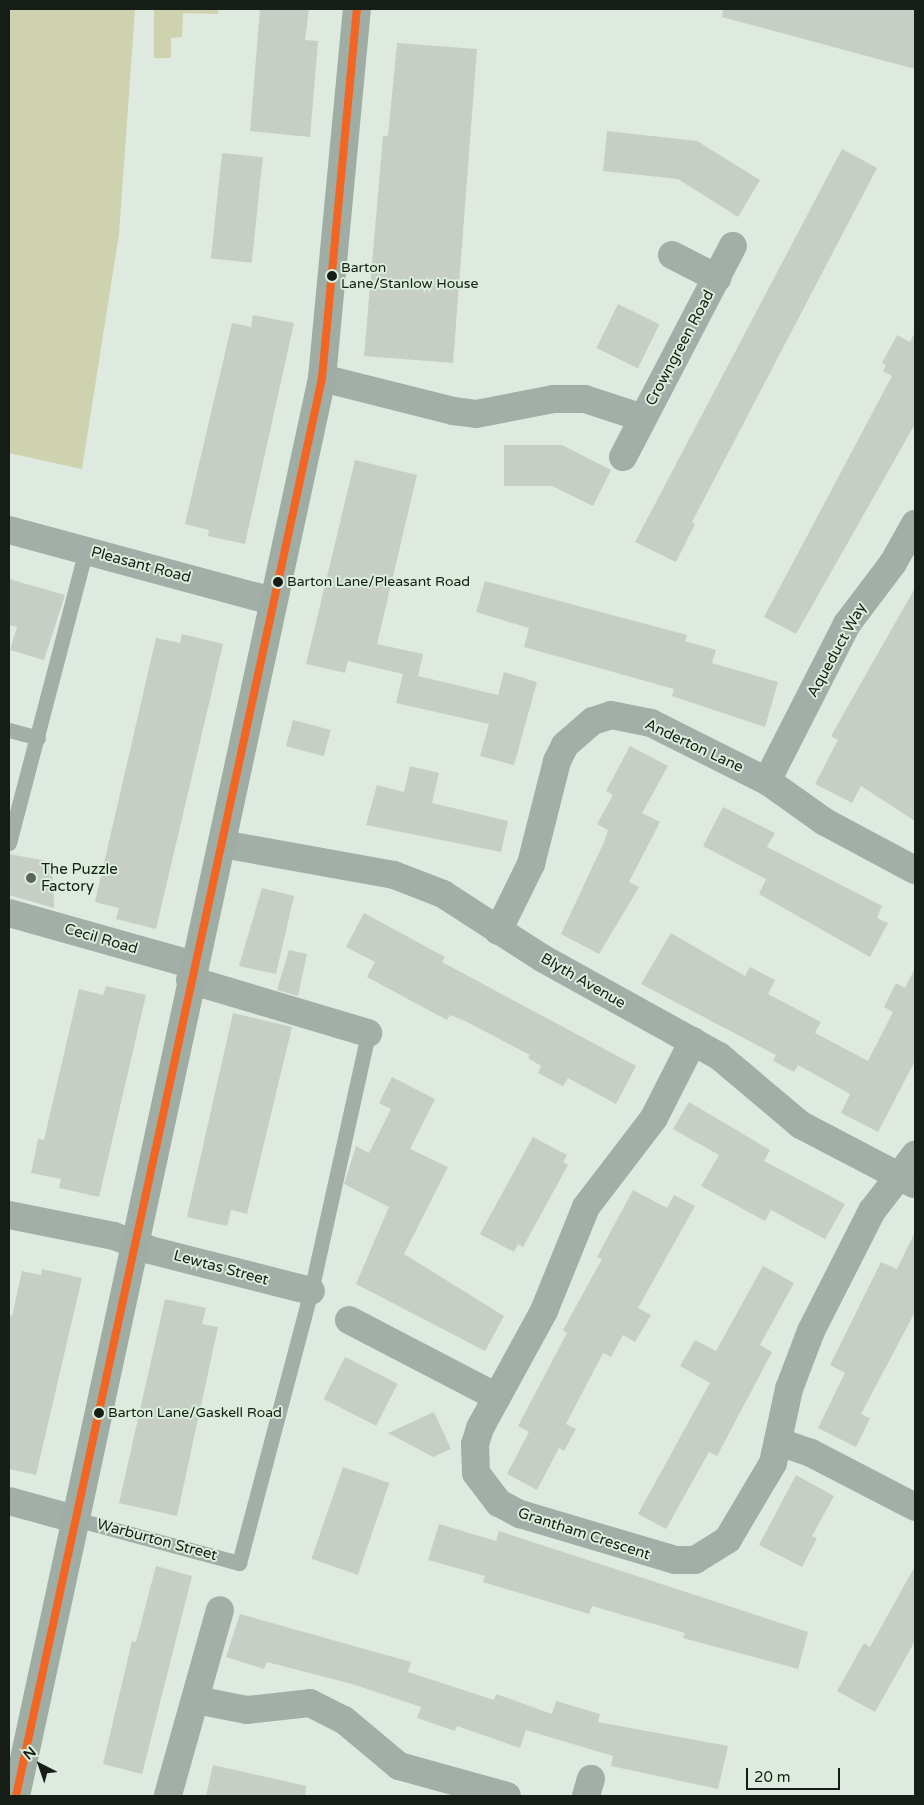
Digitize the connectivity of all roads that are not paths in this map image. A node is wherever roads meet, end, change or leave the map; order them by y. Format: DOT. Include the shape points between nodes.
graph roads {
  1 [pos="357,9"];
  2 [pos="733,246"];
  3 [pos="672,255"];
  4 [pos="717,278"];
  5 [pos="322,378"];
  6 [pos="643,418"];
  7 [pos="623,457"];
  8 [pos="915,524"];
  9 [pos="9,530"];
  10 [pos="86,550"];
  11 [pos="272,601"];
  12 [pos="9,730"];
  13 [pos="38,738"];
  14 [pos="767,781"];
  15 [pos="9,843"];
  16 [pos="222,844"];
  17 [pos="915,870"];
  18 [pos="9,914"];
  19 [pos="498,931"];
  20 [pos="192,972"];
  21 [pos="368,1033"];
  22 [pos="693,1041"];
  23 [pos="915,1156"];
  24 [pos="907,1181"];
  25 [pos="9,1215"];
  26 [pos="132,1244"];
  27 [pos="311,1291"];
  28 [pos="349,1320"];
  29 [pos="497,1396"];
  30 [pos="779,1442"];
  31 [pos="9,1501"];
  32 [pos="915,1507"];
  33 [pos="75,1519"];
  34 [pos="220,1610"];
  35 [pos="196,1700"];
  36 [pos="14,1794"];
  37 [pos="168,1795"];
  38 [pos="501,1795"];
  1 -- 5 [label="main road"];
  2 -- 4 [label="street, Crowngreen Road"];
  3 -- 4 [label="street, Crowngreen Road"];
  4 -- 6 [label="street, Crowngreen Road"];
  5 -- 6 [label="street, Crowngreen Road" via="476,414 554,399 584,399"];
  5 -- 11 [label="main road"];
  6 -- 7 [label="street, Crowngreen Road"];
  8 -- 14 [label="street, Aqueduct Way" via="893,563 847,624"];
  9 -- 10 [label="street, Pleasant Road"];
  10 -- 11 [label="street, Pleasant Road"];
  10 -- 13 [label="lane"];
  11 -- 16 [label="main road"];
  12 -- 13 [label="lane"];
  13 -- 15 [label="lane"];
  14 -- 17 [label="street, Anderton Lane" via="825,822"];
  14 -- 19 [label="street, Anderton Lane" via="651,723 610,715 593,721 577,732 557,761 531,864"];
  16 -- 19 [label="street, Blyth Avenue" via="394,875 443,894"];
  16 -- 20 [label="main road"];
  18 -- 20 [label="street, Cecil Road"];
  19 -- 22 [label="street, Blyth Avenue"];
  20 -- 21 [label="street, Cecil Road"];
  20 -- 26 [label="main road"];
  21 -- 27 [label="lane"];
  22 -- 24 [label="street, Blyth Avenue" via="736,1068 801,1124"];
  22 -- 29 [label="street, Grantham Crescent" via="654,1118 586,1208 544,1311"];
  23 -- 24 [label="street, Grantham Crescent"];
  24 -- 30 [label="street, Grantham Crescent" via="872,1211 807,1339 789,1389"];
  25 -- 26 [label="street, Lewtas Street" via="114,1236"];
  26 -- 27 [label="street, Lewtas Street"];
  26 -- 33 [label="main road"];
  27 -- 33 [label="lane, Warburton Street" via="239,1563"];
  28 -- 29 [label="street"];
  29 -- 30 [label="street, Grantham Crescent" via="480,1428 474,1460 476,1474 499,1503 520,1514 675,1560 695,1560 728,1539 746,1514"];
  30 -- 32 [label="street" via="811,1452"];
  31 -- 33 [label="street"];
  33 -- 36 [label="main road"];
  34 -- 35 [label="street"];
  35 -- 37 [label="street"];
  35 -- 38 [label="street" via="233,1709 291,1702 326,1708 400,1766"];
}
